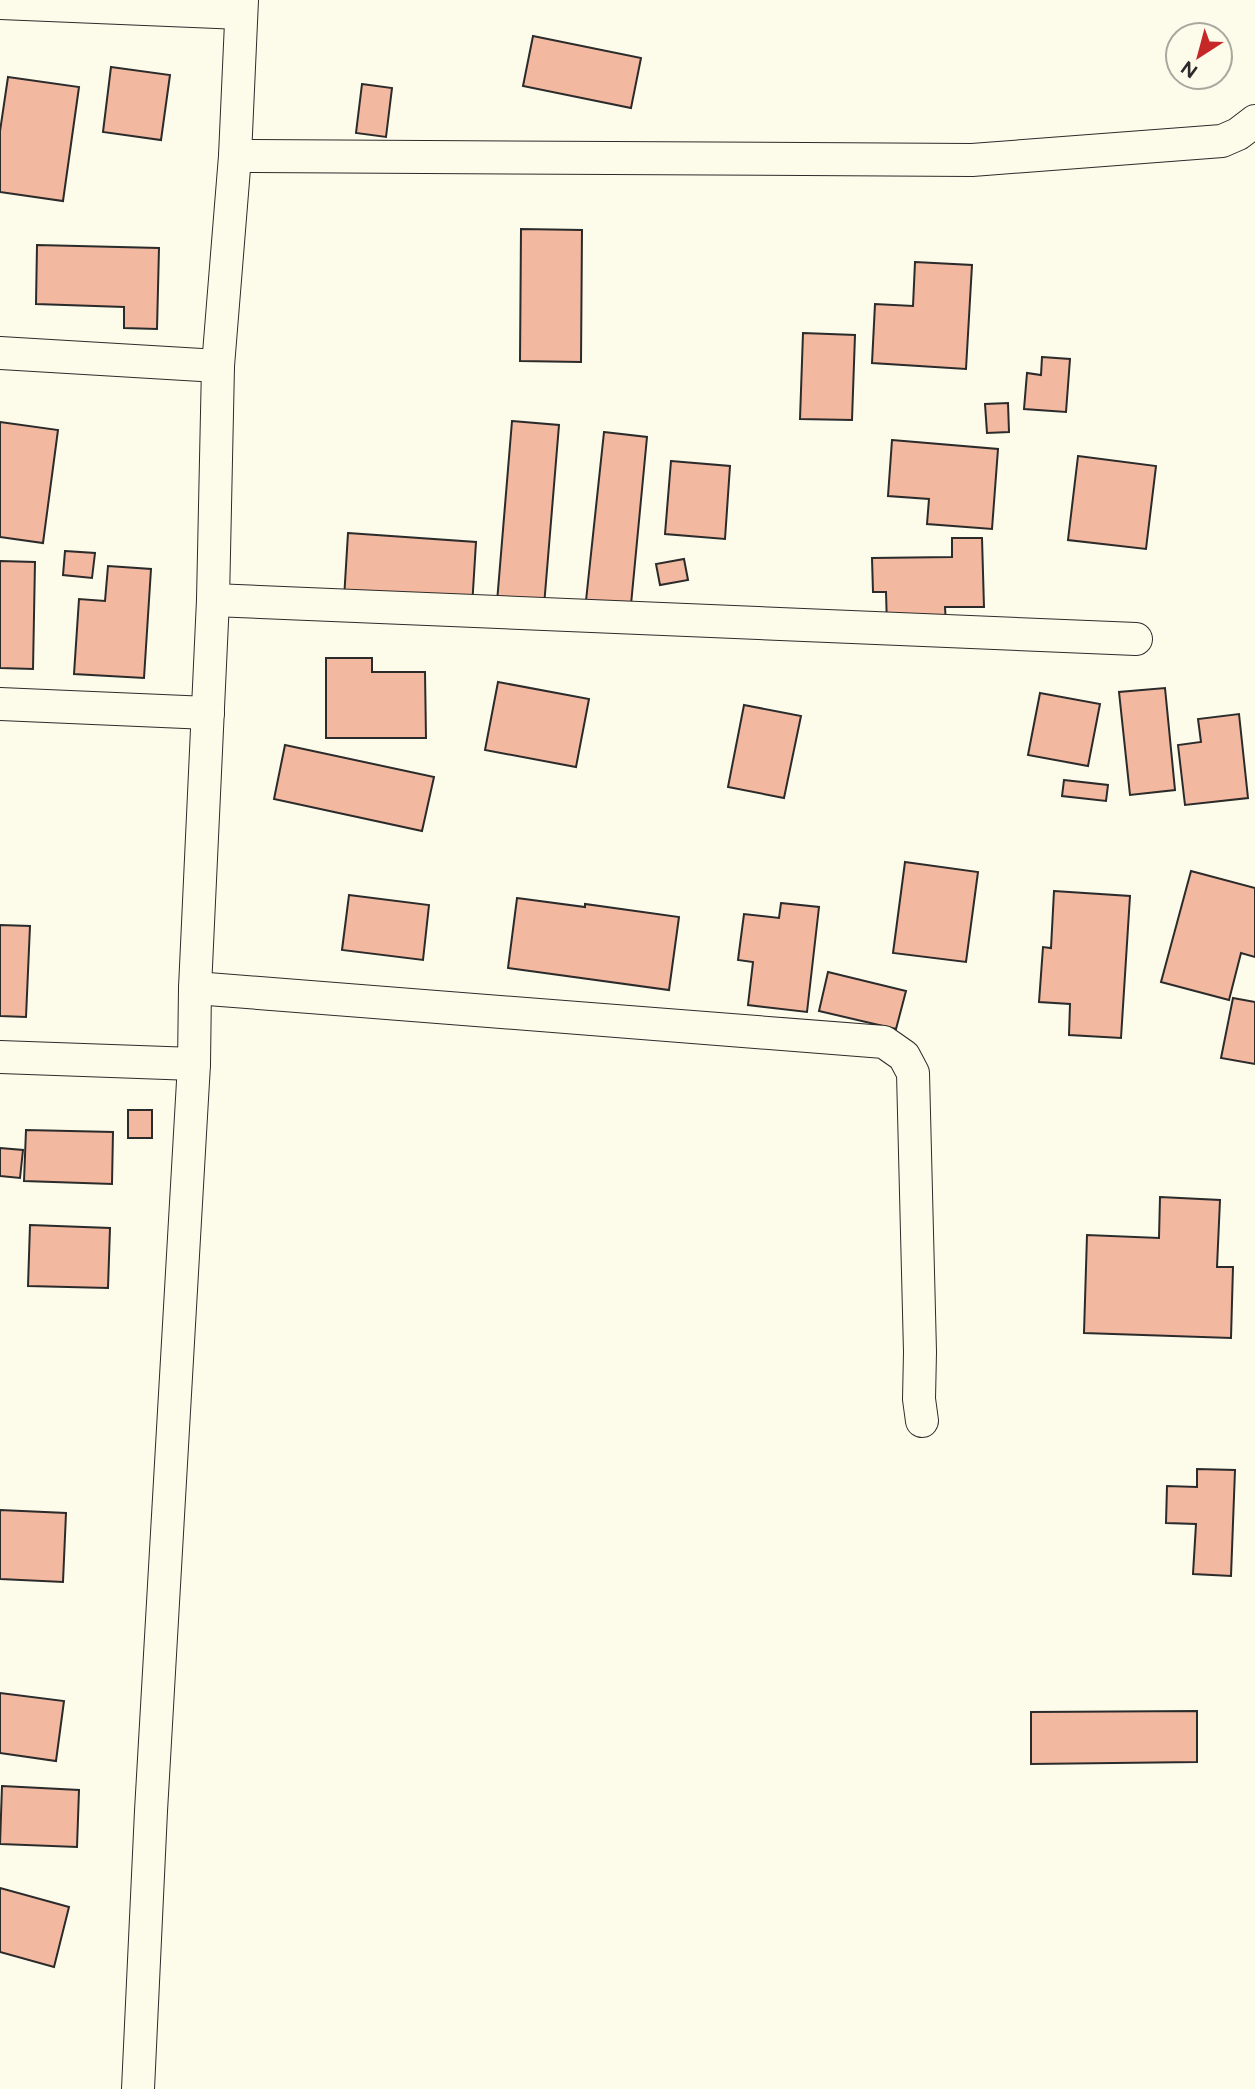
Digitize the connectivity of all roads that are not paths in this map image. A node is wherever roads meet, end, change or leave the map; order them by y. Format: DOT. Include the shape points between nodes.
graph roads {
  1 [pos="0,3"];
  2 [pos="242,6"];
  3 [pos="1254,123"];
  4 [pos="235,156"];
  5 [pos="0,353"];
  6 [pos="218,366"];
  7 [pos="213,600"];
  8 [pos="1136,639"];
  9 [pos="0,704"];
  10 [pos="208,713"];
  11 [pos="195,988"];
  12 [pos="0,1057"];
  13 [pos="194,1064"];
  14 [pos="922,1421"];
  15 [pos="138,2089"];
  1 -- 2 [label="street"];
  2 -- 4 [label="street"];
  3 -- 4 [label="street" via="1222,141 972,160"];
  4 -- 6 [label="street"];
  5 -- 6 [label="street"];
  6 -- 7 [label="street"];
  7 -- 8 [label="street"];
  7 -- 10 [label="street"];
  9 -- 10 [label="street"];
  10 -- 11 [label="street"];
  11 -- 13 [label="street"];
  11 -- 14 [label="street" via="884,1042 904,1056 913,1073"];
  12 -- 13 [label="street"];
  13 -- 15 [label="street"];
}
